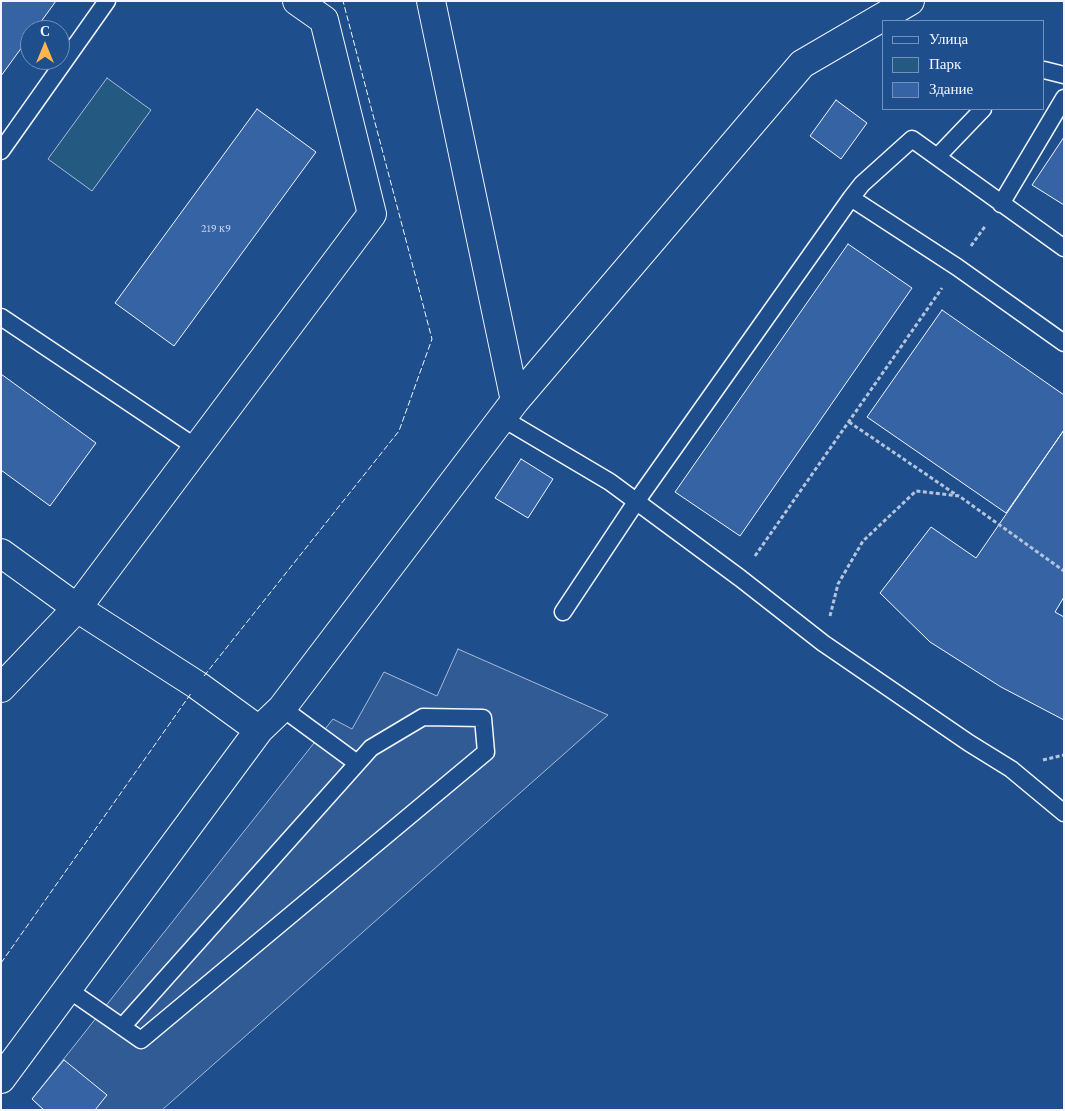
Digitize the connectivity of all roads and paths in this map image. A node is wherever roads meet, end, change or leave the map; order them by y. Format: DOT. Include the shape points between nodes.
graph roads {
  1 [pos="107,1"];
  2 [pos="297,1"];
  3 [pos="431,1"];
  4 [pos="910,1"];
  5 [pos="1045,70"];
  6 [pos="1064,75"];
  7 [pos="1064,98"];
  8 [pos="982,110"];
  9 [pos="1,151"];
  10 [pos="937,157"];
  11 [pos="851,198"];
  12 [pos="1001,204"];
  13 [pos="1064,248"];
  14 [pos="957,267"];
  15 [pos="1,318"];
  16 [pos="1064,343"];
  17 [pos="509,410"];
  18 [pos="849,422"];
  19 [pos="197,448"];
  20 [pos="959,496"];
  21 [pos="636,502"];
  22 [pos="1,553"];
  23 [pos="1064,571"];
  24 [pos="740,578"];
  25 [pos="77,608"];
  26 [pos="563,612"];
  27 [pos="823,643"];
  28 [pos="1,688"];
  29 [pos="282,708"];
  30 [pos="259,730"];
  31 [pos="357,763"];
  32 [pos="1064,813"];
  33 [pos="69,990"];
  34 [pos="122,1027"];
  35 [pos="1,1079"];
  1 -- 9 [label="lane"];
  2 -- 19 [label="street" via="324,20 372,214"];
  3 -- 17 [label="street"];
  4 -- 17 [label="street" via="802,64"];
  5 -- 6 [label="lane"];
  7 -- 12 [label="lane"];
  8 -- 10 [label="lane"];
  10 -- 11 [label="lane" via="912,139"];
  10 -- 12 [label="lane"];
  11 -- 14 [label="lane"];
  11 -- 21 [label="lane"];
  12 -- 13 [label="lane"];
  12 -- 14 [label="path"];
  14 -- 16 [label="lane"];
  14 -- 18 [label="path"];
  15 -- 19 [label="lane"];
  17 -- 21 [label="lane"];
  17 -- 29 [label="street"];
  18 -- 20 [label="path"];
  18 -- 24 [label="path"];
  19 -- 25 [label="street"];
  20 -- 23 [label="path"];
  20 -- 27 [label="path" via="916,491 864,541 838,584"];
  21 -- 24 [label="lane"];
  21 -- 26 [label="lane"];
  22 -- 25 [label="street"];
  24 -- 27 [label="lane"];
  25 -- 28 [label="street"];
  25 -- 30 [label="street" via="197,685"];
  27 -- 32 [label="lane" via="1011,769"];
  29 -- 30 [label="street"];
  29 -- 31 [label="lane"];
  30 -- 33 [label="street"];
  31 -- 34 [label="lane"];
  31 -- 34 [label="lane" via="371,748 423,717 483,718 486,752 141,1040"];
  33 -- 34 [label="lane"];
  33 -- 35 [label="street"];
}
